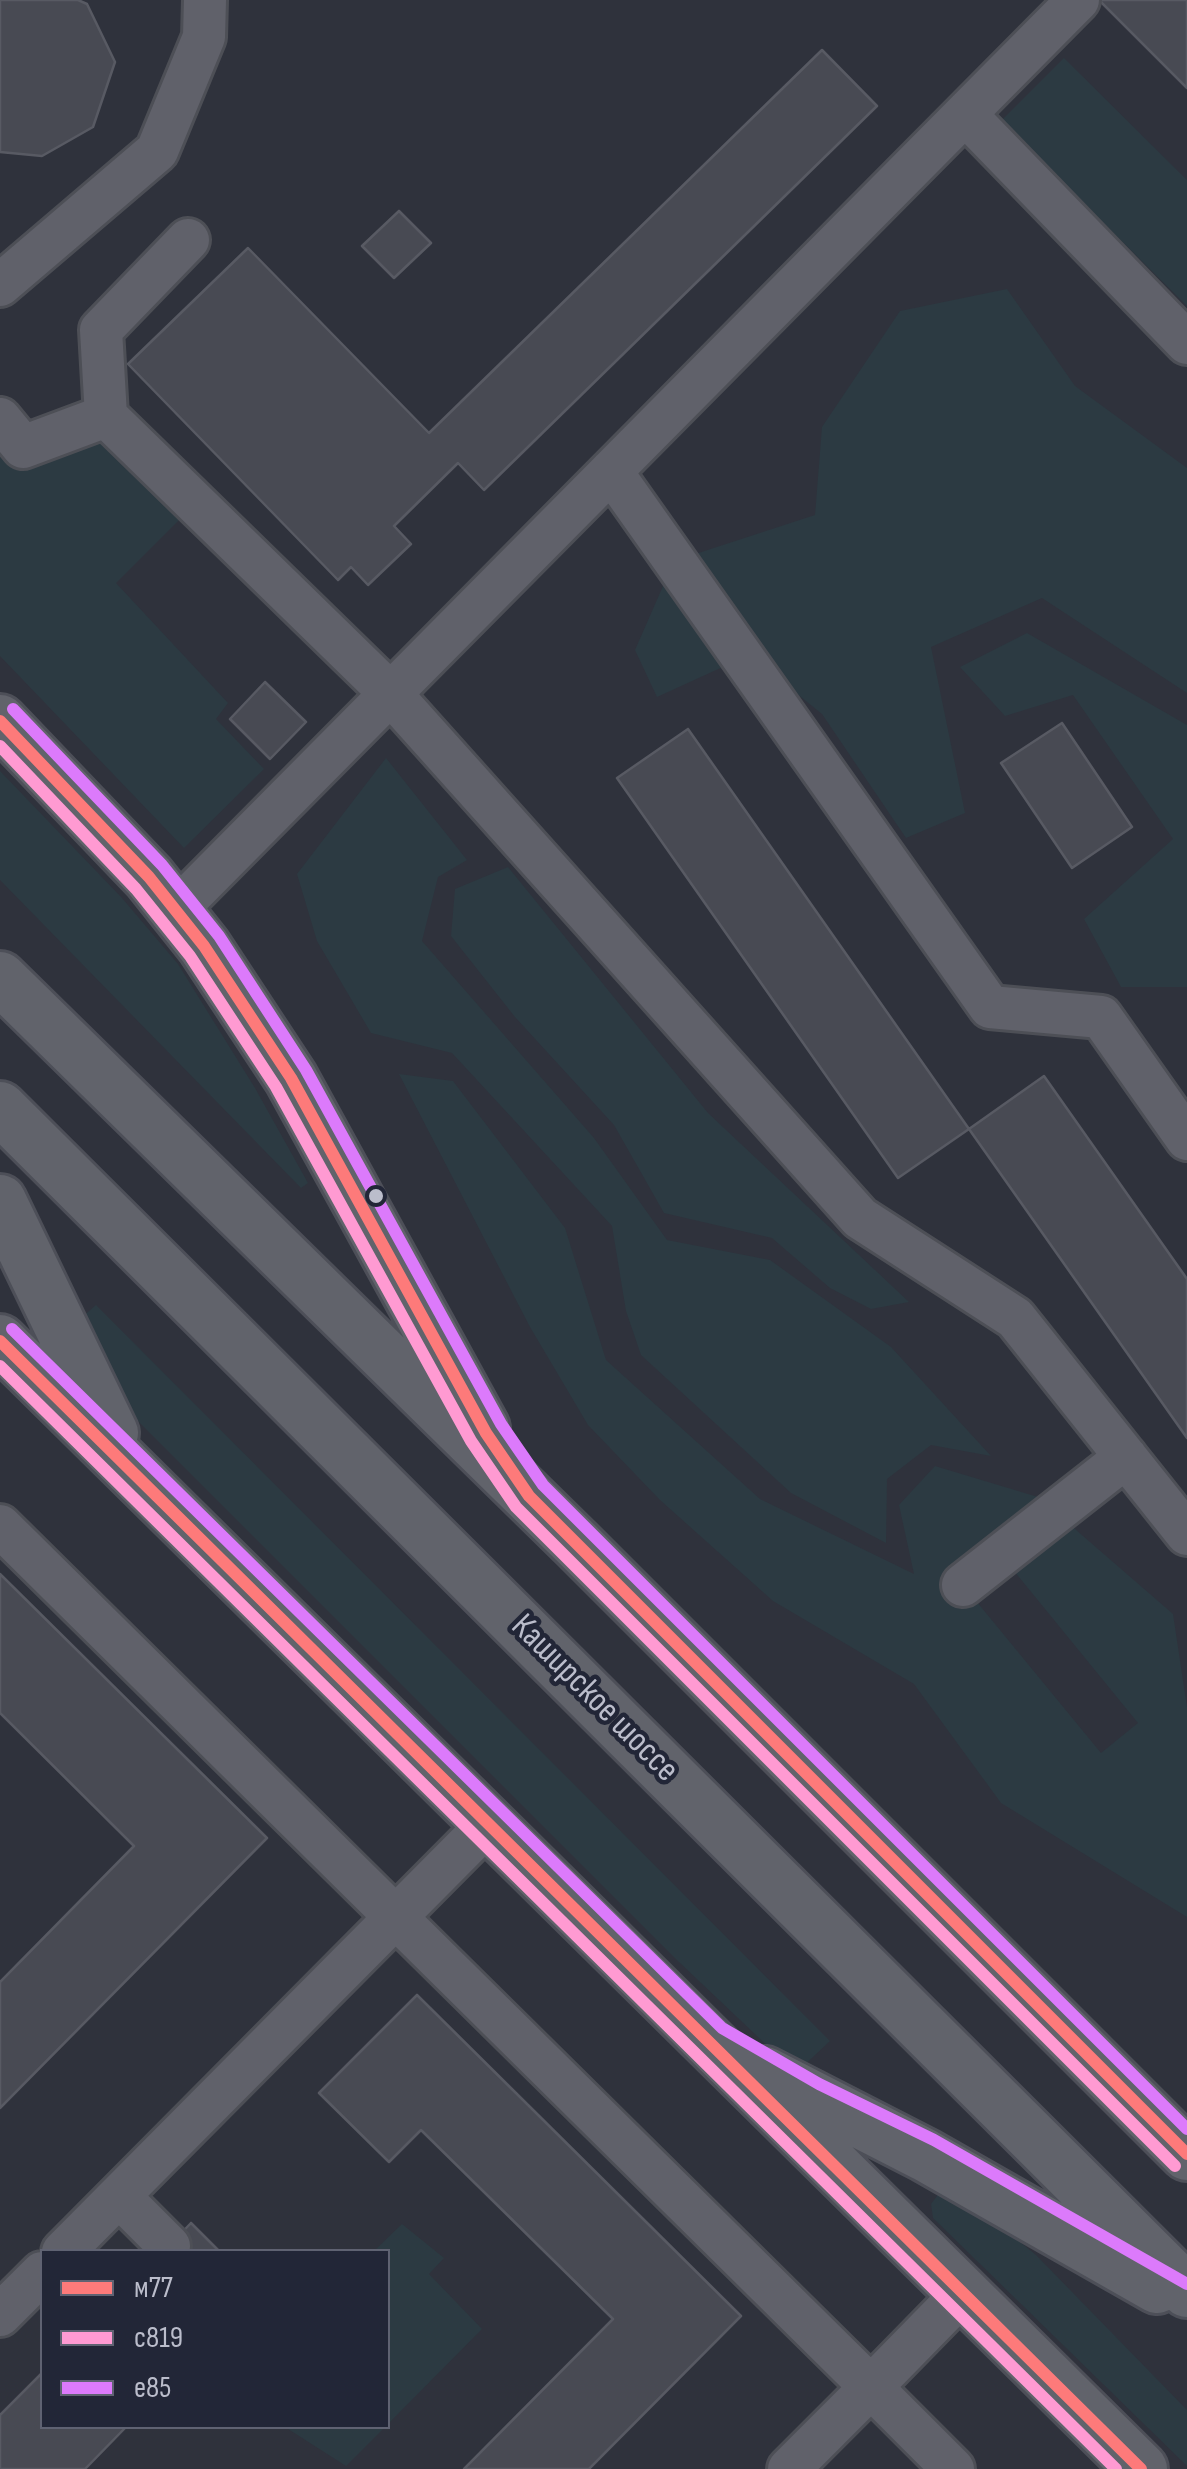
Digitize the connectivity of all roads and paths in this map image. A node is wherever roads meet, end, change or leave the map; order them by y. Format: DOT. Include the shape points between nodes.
graph roads {
  1 [pos="205,0"];
  2 [pos="1078,0"];
  3 [pos="965,114"];
  4 [pos="188,240"];
  5 [pos="0,284"];
  6 [pos="1187,343"];
  7 [pos="106,416"];
  8 [pos="0,419"];
  9 [pos="611,471"];
  10 [pos="390,693"];
  11 [pos="0,721"];
  12 [pos="176,910"];
  13 [pos="0,978"];
  14 [pos="0,1108"];
  15 [pos="1187,1139"];
  16 [pos="0,1201"];
  17 [pos="0,1341"];
  18 [pos="1126,1457"];
  19 [pos="127,1464"];
  20 [pos="528,1496"];
  21 [pos="0,1526"];
  22 [pos="1187,1534"];
  23 [pos="963,1585"];
  24 [pos="488,1824"];
  25 [pos="395,1917"];
  26 [pos="711,2042"];
  27 [pos="1187,2154"];
  28 [pos="119,2196"];
  29 [pos="168,2246"];
  30 [pos="67,2249"];
  31 [pos="40,2274"];
  32 [pos="1187,2291"];
  33 [pos="963,2294"];
  34 [pos="1187,2304"];
  35 [pos="0,2316"];
  36 [pos="870,2387"];
  37 [pos="789,2469"];
  38 [pos="954,2469"];
  39 [pos="1140,2469"];
  1 -- 5 [label="lane" via="204,38 157,151"];
  2 -- 3 [label="lane"];
  3 -- 6 [label="lane"];
  3 -- 9 [label="lane"];
  4 -- 7 [label="lane" via="101,330"];
  7 -- 8 [label="lane" via="23,447"];
  7 -- 10 [label="lane"];
  9 -- 10 [label="lane"];
  9 -- 15 [label="lane" via="990,1007 1101,1017"];
  10 -- 12 [label="lane"];
  10 -- 18 [label="lane" via="860,1218 1016,1318"];
  11 -- 12 [label="main road"];
  12 -- 20 [label="main road" via="290,1078 486,1433"];
  13 -- 20 [label="main road"];
  14 -- 32 [label="main road, Каширское шоссе"];
  16 -- 19 [label="main road"];
  17 -- 19 [label="main road"];
  18 -- 22 [label="lane"];
  18 -- 23 [label="lane"];
  19 -- 24 [label="main road"];
  20 -- 27 [label="main road"];
  21 -- 25 [label="lane"];
  24 -- 25 [label="lane"];
  24 -- 26 [label="main road"];
  25 -- 28 [label="lane"];
  25 -- 36 [label="lane"];
  26 -- 33 [label="main road"];
  26 -- 34 [label="main road"];
  28 -- 29 [label="lane"];
  28 -- 30 [label="lane"];
  31 -- 35 [label="lane"];
  33 -- 36 [label="lane"];
  33 -- 39 [label="main road"];
  36 -- 37 [label="lane"];
  36 -- 38 [label="lane"];
}
